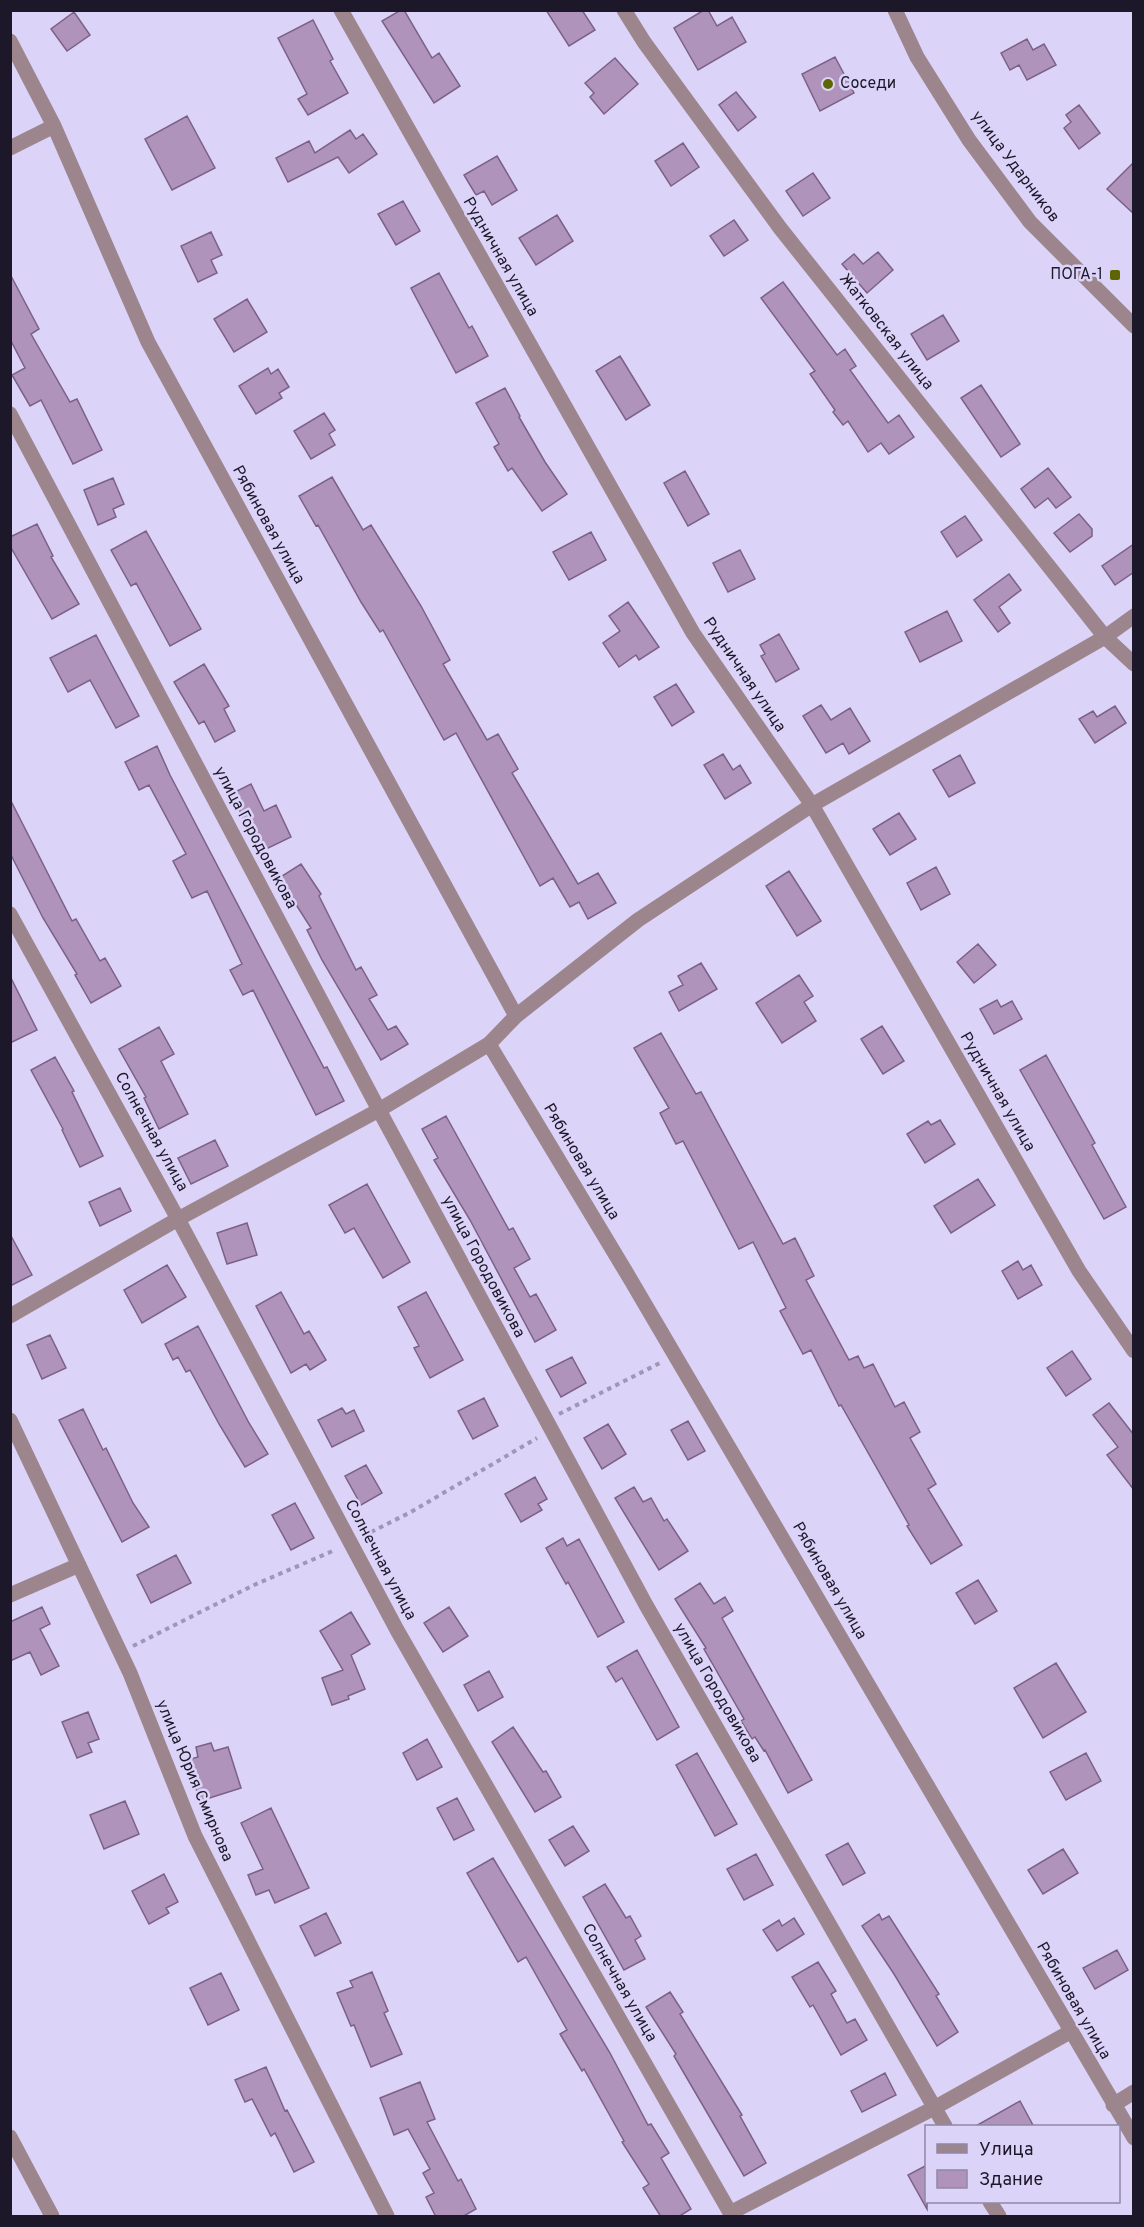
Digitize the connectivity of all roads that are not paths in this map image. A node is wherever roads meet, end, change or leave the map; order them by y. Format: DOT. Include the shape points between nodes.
graph roads {
  1 [pos="341,10"];
  2 [pos="624,10"];
  3 [pos="895,10"];
  4 [pos="10,41"];
  5 [pos="54,126"];
  6 [pos="10,148"];
  7 [pos="1134,326"];
  8 [pos="10,414"];
  9 [pos="1134,616"];
  10 [pos="1105,637"];
  11 [pos="1134,664"];
  12 [pos="812,805"];
  13 [pos="10,914"];
  14 [pos="516,1016"];
  15 [pos="489,1044"];
  16 [pos="379,1110"];
  17 [pos="178,1219"];
  18 [pos="10,1316"];
  19 [pos="1134,1351"];
  20 [pos="10,1420"];
  21 [pos="79,1565"];
  22 [pos="10,1595"];
  23 [pos="1070,2032"];
  24 [pos="1134,2092"];
  25 [pos="1113,2105"];
  26 [pos="934,2108"];
  27 [pos="944,2125"];
  28 [pos="10,2136"];
  29 [pos="1134,2138"];
  30 [pos="991,2203"];
  31 [pos="731,2215"];
  32 [pos="52,2217"];
  33 [pos="387,2217"];
  34 [pos="999,2217"];
  1 -- 12 [label="street, Рудничная улица" via="693,633"];
  2 -- 10 [label="street, Жатковская улица" via="780,228"];
  3 -- 7 [label="street, улица Ударников" via="918,57 969,140 1030,222"];
  4 -- 5 [label="street, Рябиновая улица"];
  5 -- 6 [label="street"];
  5 -- 14 [label="street, Рябиновая улица" via="148,342"];
  8 -- 16 [label="street, улица Городовикова"];
  9 -- 10 [label="street"];
  10 -- 11 [label="street, Жатковская улица"];
  10 -- 12 [label="street"];
  12 -- 14 [label="street" via="638,920"];
  12 -- 19 [label="street, Рудничная улица" via="1079,1271"];
  13 -- 17 [label="street, Солнечная улица"];
  14 -- 15 [label="street"];
  15 -- 16 [label="street"];
  15 -- 23 [label="street, Рябиновая улица"];
  16 -- 17 [label="street"];
  16 -- 26 [label="street, улица Городовикова" via="646,1605"];
  17 -- 18 [label="street"];
  17 -- 31 [label="street, Солнечная улица" via="403,1641"];
  20 -- 21 [label="street, улица Юрия Смирнова"];
  21 -- 22 [label="street"];
  21 -- 33 [label="street, улица Юрия Смирнова" via="129,1673 195,1836"];
  23 -- 25 [label="street, Рябиновая улица"];
  23 -- 26 [label="street"];
  24 -- 25 [label="street"];
  25 -- 29 [label="street, Рябиновая улица"];
  26 -- 27 [label="street, улица Городовикова"];
  26 -- 31 [label="street"];
  28 -- 32 [label="street"];
  30 -- 34 [label="street"];
}
